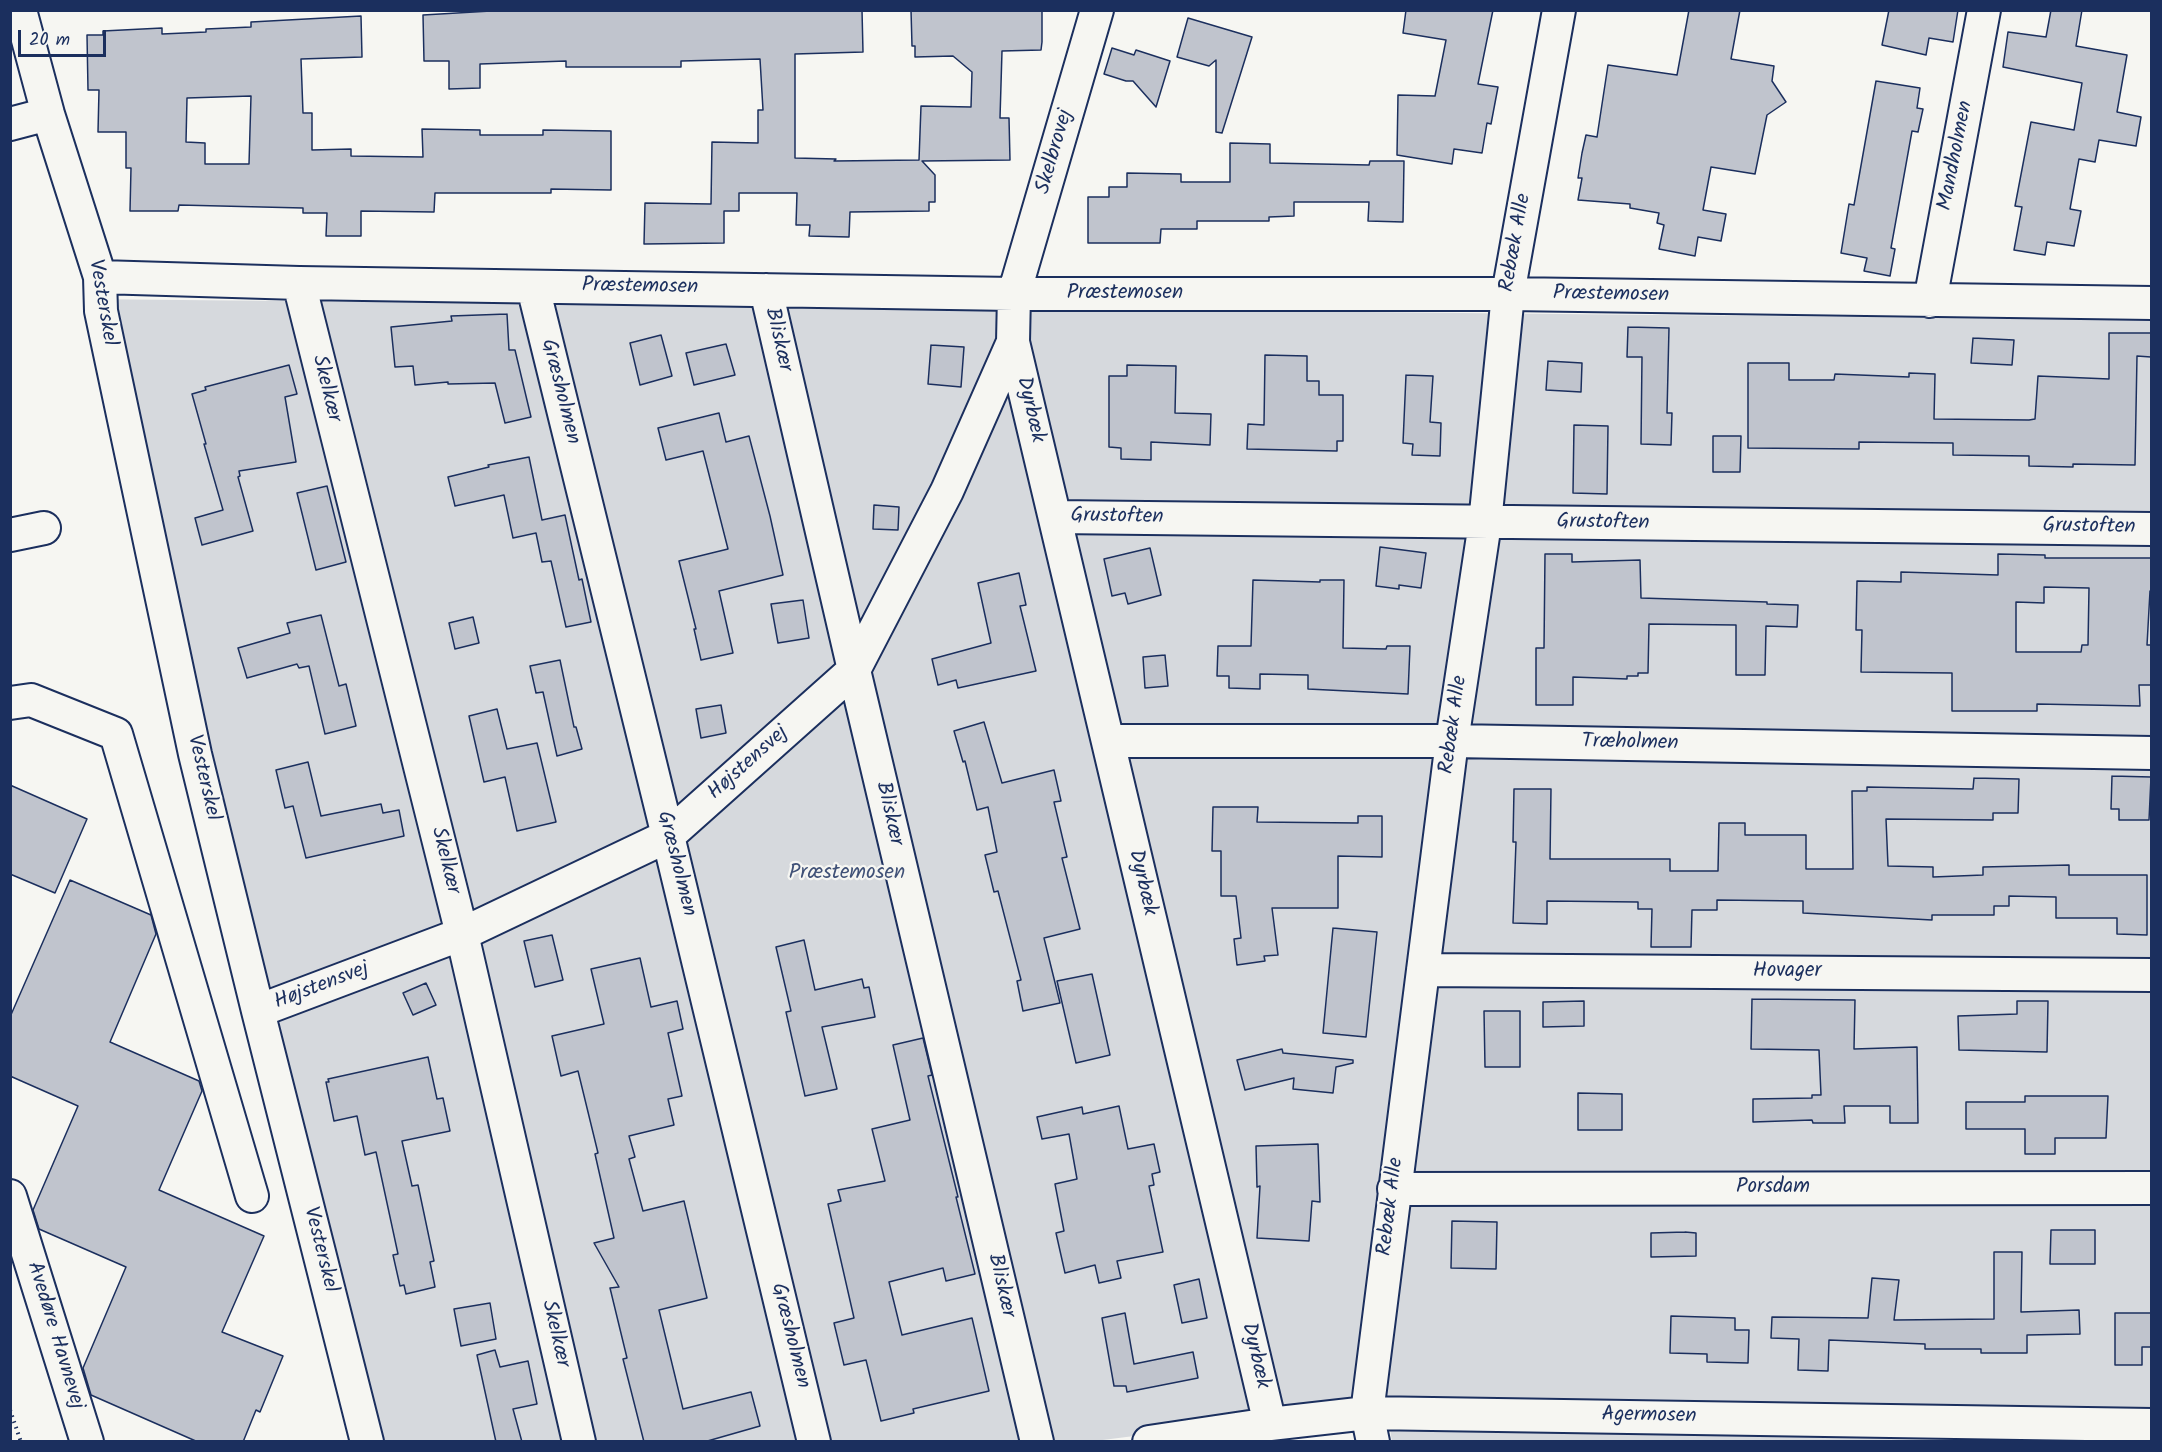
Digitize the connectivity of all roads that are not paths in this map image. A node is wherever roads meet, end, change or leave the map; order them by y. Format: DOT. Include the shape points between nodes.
graph roads {
  1 [pos="20,10"];
  2 [pos="1097,10"];
  3 [pos="1559,10"];
  4 [pos="1984,10"];
  5 [pos="48,114"];
  6 [pos="10,124"];
  7 [pos="100,277"];
  8 [pos="299,283"];
  9 [pos="533,287"];
  10 [pos="766,290"];
  11 [pos="1014,294"];
  12 [pos="1508,294"];
  13 [pos="1930,302"];
  14 [pos="2151,303"];
  15 [pos="1013,342"];
  16 [pos="1055,517"];
  17 [pos="1485,523"];
  18 [pos="44,528"];
  19 [pos="2151,529"];
  20 [pos="10,535"];
  21 [pos="854,670"];
  22 [pos="10,703"];
  23 [pos="1108,741"];
  24 [pos="1452,741"];
  25 [pos="2151,753"];
  26 [pos="668,836"];
  27 [pos="462,934"];
  28 [pos="1423,970"];
  29 [pos="2151,975"];
  30 [pos="258,1011"];
  31 [pos="2151,1188"];
  32 [pos="1395,1189"];
  33 [pos="10,1196"];
  34 [pos="252,1196"];
  35 [pos="1270,1424"];
  36 [pos="2151,1425"];
  37 [pos="1370,1427"];
  38 [pos="87,1442"];
  39 [pos="367,1442"];
  40 [pos="579,1442"];
  41 [pos="814,1442"];
  42 [pos="1037,1442"];
  43 [pos="1149,1442"];
  1 -- 5 [label="street, Vesterskel"];
  2 -- 11 [label="street, Skelbrovej"];
  3 -- 12 [label="street, Rebæk Alle"];
  4 -- 13 [label="street, Mandholmen"];
  5 -- 6 [label="street"];
  5 -- 7 [label="street, Vesterskel"];
  7 -- 8 [label="street, Præstemosen"];
  7 -- 30 [label="street, Vesterskel" via="101,311 195,754"];
  8 -- 9 [label="street, Præstemosen"];
  8 -- 27 [label="street, Skelkær"];
  9 -- 10 [label="street, Præstemosen"];
  9 -- 26 [label="street, Græsholmen"];
  10 -- 11 [label="street, Præstemosen"];
  10 -- 21 [label="street, Bliskær"];
  11 -- 12 [label="street, Præstemosen"];
  11 -- 15 [label="street, Højstensvej"];
  12 -- 13 [label="street, Præstemosen"];
  12 -- 17 [label="street, Rebæk Alle"];
  13 -- 14 [label="street, Præstemosen"];
  15 -- 16 [label="street, Dyrbæk"];
  15 -- 21 [label="street, Højstensvej" via="947,491"];
  16 -- 17 [label="street, Grustoften"];
  16 -- 23 [label="street, Dyrbæk"];
  17 -- 19 [label="street, Grustoften"];
  17 -- 24 [label="street, Rebæk Alle"];
  18 -- 20 [label="street"];
  21 -- 26 [label="street, Højstensvej"];
  21 -- 42 [label="street, Bliskær"];
  22 -- 34 [label="street" via="32,700 116,734"];
  23 -- 24 [label="street, Træholmen"];
  23 -- 35 [label="street, Dyrbæk"];
  24 -- 25 [label="street, Træholmen"];
  24 -- 28 [label="street, Rebæk Alle"];
  26 -- 27 [label="street, Højstensvej"];
  26 -- 41 [label="street, Græsholmen"];
  27 -- 30 [label="street, Højstensvej"];
  27 -- 40 [label="street, Skelkær"];
  28 -- 29 [label="street, Hovager"];
  28 -- 32 [label="street, Rebæk Alle"];
  30 -- 39 [label="street, Vesterskel"];
  31 -- 32 [label="street, Porsdam"];
  32 -- 37 [label="street, Rebæk Alle"];
  33 -- 38 [label="street, Avedøre Havnevej"];
  35 -- 37 [label="street, Agermosen"];
  35 -- 43 [label="street, Agermosen"];
  36 -- 37 [label="street, Agermosen"];
}
